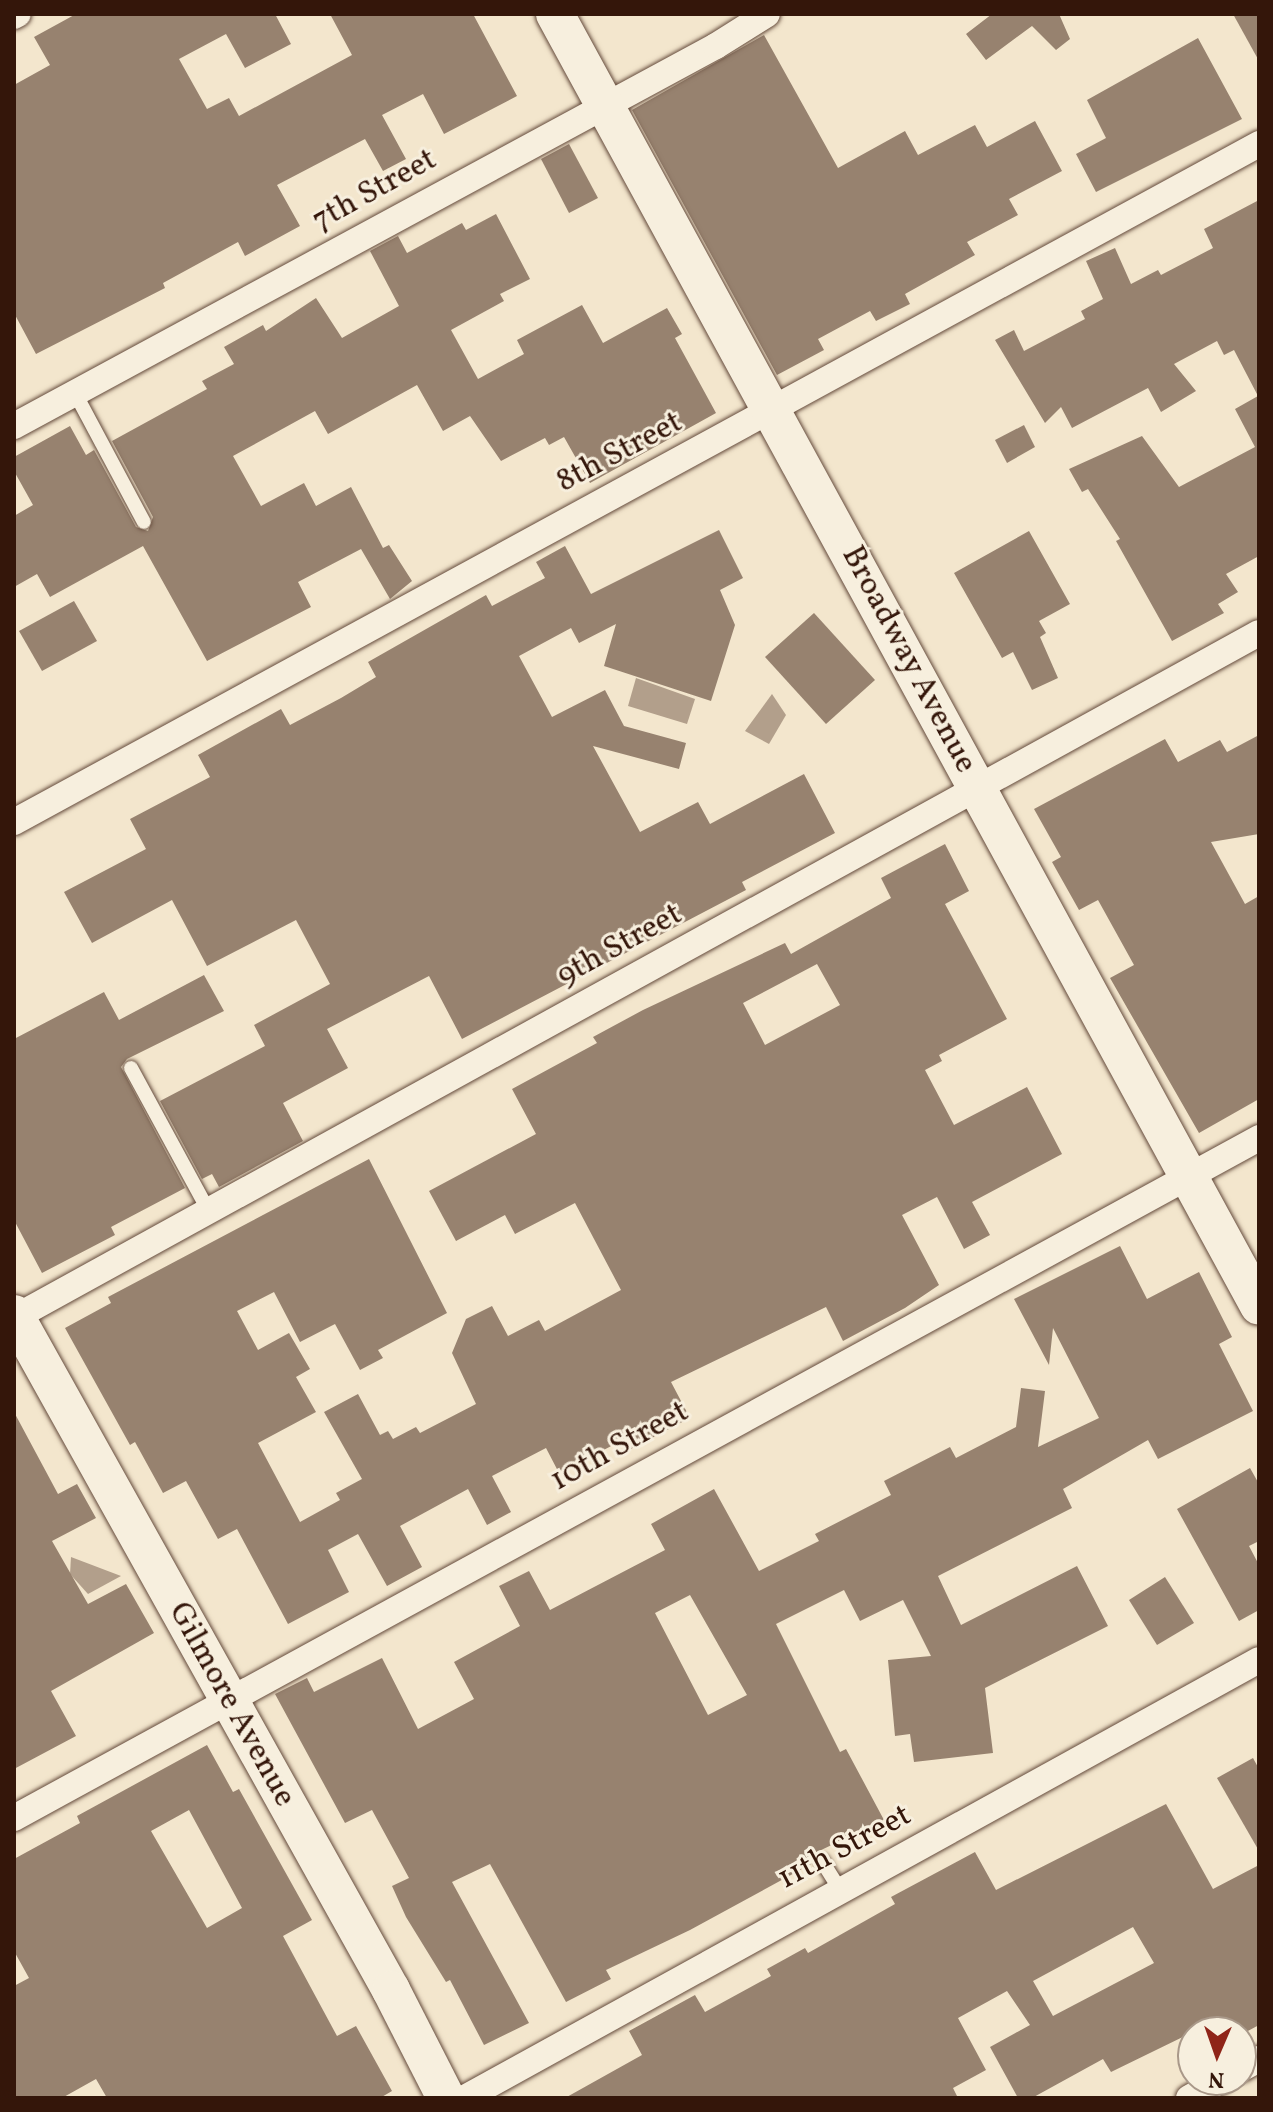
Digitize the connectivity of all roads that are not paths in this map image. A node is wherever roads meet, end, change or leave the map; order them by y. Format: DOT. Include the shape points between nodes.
graph roads {
  1 [pos="555,14"];
  2 [pos="767,14"];
  3 [pos="606,104"];
  4 [pos="1259,144"];
  5 [pos="75,393"];
  6 [pos="773,409"];
  7 [pos="14,426"];
  8 [pos="144,522"];
  9 [pos="1259,633"];
  10 [pos="977,789"];
  11 [pos="14,822"];
  12 [pos="131,1068"];
  13 [pos="1259,1138"];
  14 [pos="1189,1176"];
  15 [pos="208,1210"];
  16 [pos="1259,1306"];
  17 [pos="14,1316"];
  18 [pos="1259,1660"];
  19 [pos="229,1700"];
  20 [pos="14,1818"];
  21 [pos="822,1861"];
  22 [pos="840,1890"];
  23 [pos="446,2098"];
  24 [pos="465,2098"];
  1 -- 3 [label="street, Broadway Avenue"];
  2 -- 3 [label="street, 7th Street"];
  3 -- 5 [label="street, 7th Street"];
  3 -- 6 [label="street, Broadway Avenue"];
  4 -- 6 [label="street, 8th Street"];
  5 -- 7 [label="street, 7th Street"];
  5 -- 8 [label="lane"];
  6 -- 10 [label="street, Broadway Avenue"];
  6 -- 11 [label="street, 8th Street"];
  9 -- 10 [label="street, 9th Street"];
  10 -- 14 [label="street, Broadway Avenue"];
  10 -- 15 [label="street, 9th Street"];
  12 -- 15 [label="lane"];
  13 -- 14 [label="street, 10th Street"];
  14 -- 16 [label="street, Broadway Avenue"];
  14 -- 19 [label="street, 10th Street"];
  15 -- 17 [label="street, 9th Street"];
  17 -- 19 [label="street, Gilmore Avenue"];
  18 -- 22 [label="street, 11th Street"];
  19 -- 20 [label="street, 10th Street"];
  19 -- 23 [label="street, Gilmore Avenue"];
  21 -- 22 [label="lane"];
  22 -- 24 [label="street, 11th Street"];
}
